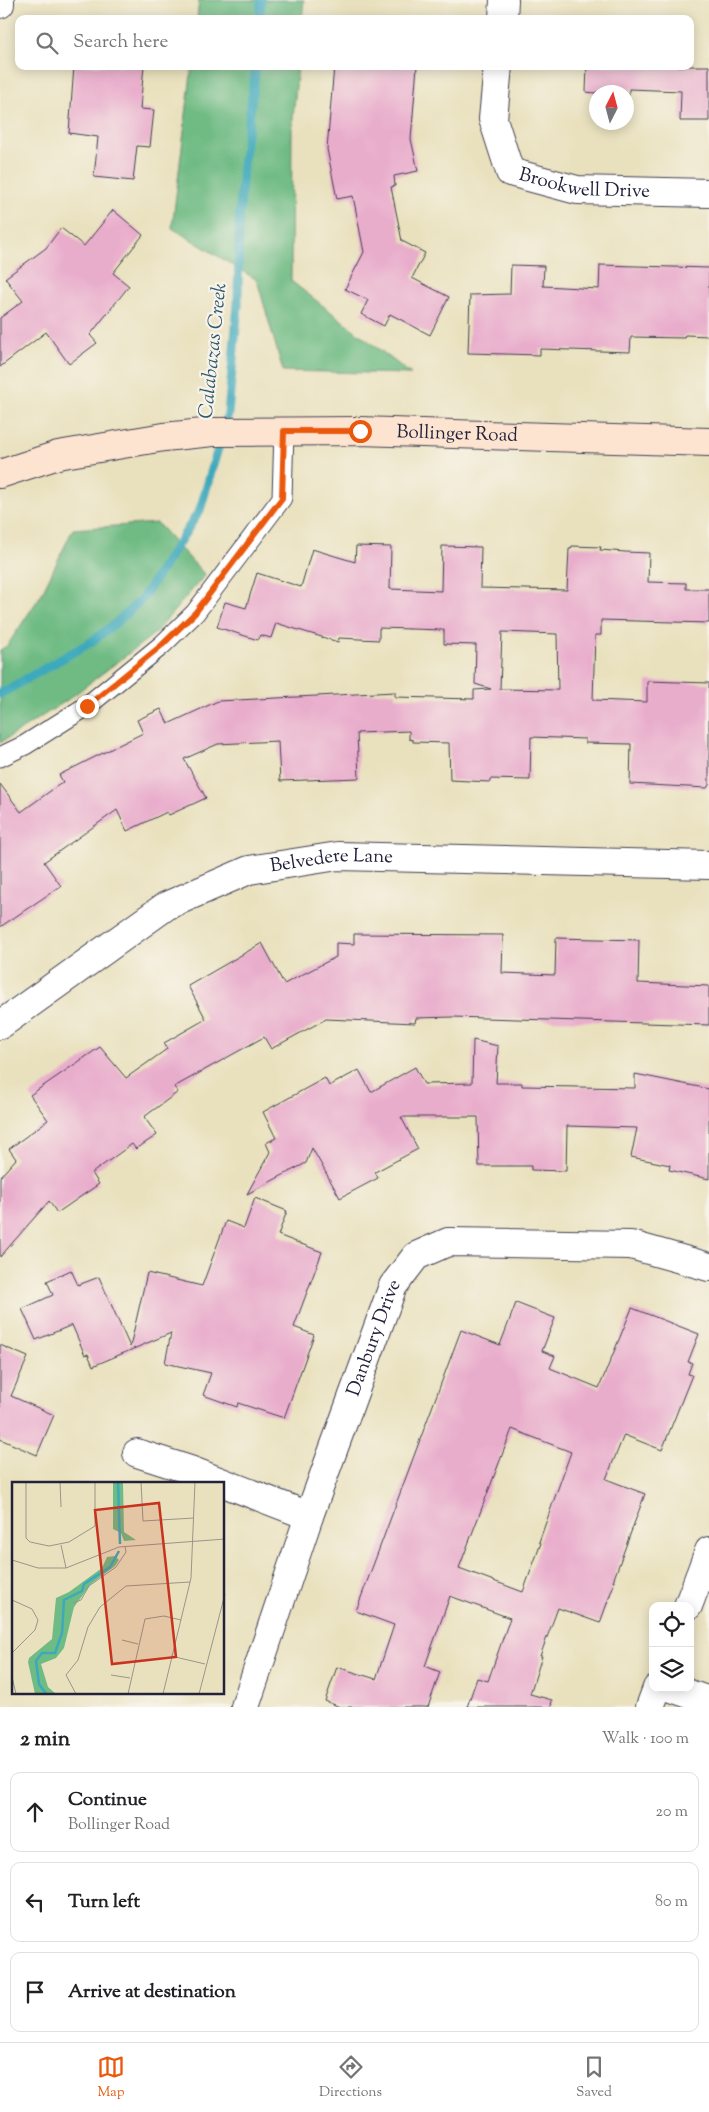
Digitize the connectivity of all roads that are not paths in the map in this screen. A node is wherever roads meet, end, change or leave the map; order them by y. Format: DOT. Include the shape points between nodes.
graph roads {
  1 [pos="0,0"];
  2 [pos="504,0"];
  3 [pos="0,4"];
  4 [pos="503,15"];
  5 [pos="498,70"];
  6 [pos="709,193"];
  7 [pos="276,431"];
  8 [pos="709,442"];
  9 [pos="0,474"];
  10 [pos="0,757"];
  11 [pos="709,865"];
  12 [pos="0,1025"];
  13 [pos="709,1267"];
  14 [pos="137,1453"];
  15 [pos="221,1482"];
  16 [pos="225,1484"];
  17 [pos="309,1516"];
  18 [pos="709,1552"];
  19 [pos="690,1602"];
  20 [pos="655,1692"];
  21 [pos="683,1692"];
  22 [pos="709,1701"];
  23 [pos="245,1707"];
  24 [pos="650,1707"];
  1 -- 3 [label="street"];
  2 -- 4 [label="street"];
  5 -- 6 [label="street, Brookwell Drive" via="493,119 510,172 577,190"];
  7 -- 8 [label="main road, Bollinger Road"];
  7 -- 9 [label="main road, Bollinger Road" via="164,437 58,455"];
  7 -- 10 [label="lane" via="282,498 195,613 162,645 87,706"];
  11 -- 12 [label="street, Belvedere Lane" via="338,856 249,870 166,906"];
  13 -- 17 [label="street, Danbury Drive" via="631,1245 448,1242 416,1256 393,1286"];
  14 -- 15 [label="street"];
  16 -- 17 [label="street"];
  17 -- 23 [label="street, Danbury Drive"];
  18 -- 19 [label="street"];
  20 -- 24 [label="street"];
  21 -- 22 [label="street"];
}
